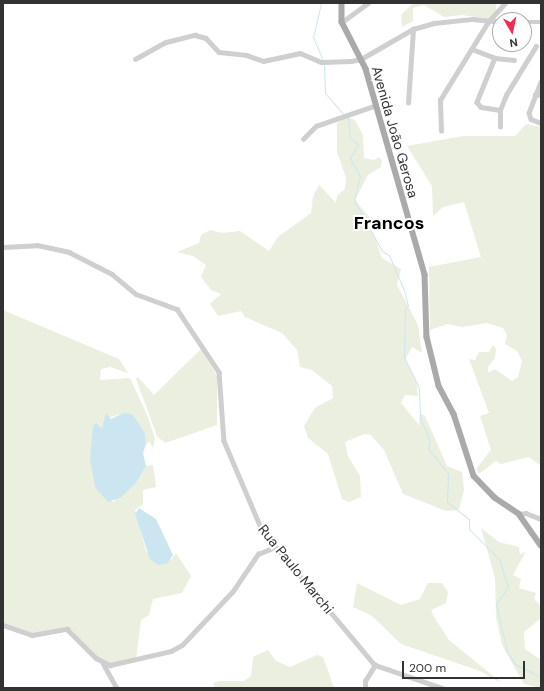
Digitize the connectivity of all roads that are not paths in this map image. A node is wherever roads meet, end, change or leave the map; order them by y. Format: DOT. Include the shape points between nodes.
graph roads {
  1 [pos="342,3"];
  2 [pos="368,3"];
  3 [pos="505,3"];
  4 [pos="342,22"];
  5 [pos="488,22"];
  6 [pos="492,22"];
  7 [pos="413,29"];
  8 [pos="536,46"];
  9 [pos="472,49"];
  10 [pos="495,58"];
  11 [pos="135,59"];
  12 [pos="362,59"];
  13 [pos="514,60"];
  14 [pos="541,82"];
  15 [pos="535,94"];
  16 [pos="541,95"];
  17 [pos="408,103"];
  18 [pos="374,106"];
  19 [pos="500,110"];
  20 [pos="541,123"];
  21 [pos="500,127"];
  22 [pos="440,130"];
  23 [pos="303,139"];
  24 [pos="3,247"];
  25 [pos="519,514"];
  26 [pos="541,519"];
  27 [pos="541,545"];
  28 [pos="275,547"];
  29 [pos="3,625"];
  30 [pos="103,663"];
  31 [pos="375,665"];
  32 [pos="117,688"];
  33 [pos="365,688"];
  34 [pos="442,688"];
  1 -- 4 [label="main road, Avenida João Gerosa"];
  2 -- 4 [label="street"];
  3 -- 5 [label="street"];
  4 -- 12 [label="main road, Avenida João Gerosa"];
  5 -- 6 [label="street"];
  5 -- 7 [label="street" via="454,20"];
  5 -- 9 [label="street"];
  7 -- 12 [label="street"];
  7 -- 17 [label="street"];
  8 -- 19 [label="street" via="513,81"];
  9 -- 10 [label="street"];
  9 -- 22 [label="street" via="440,100"];
  10 -- 13 [label="street"];
  10 -- 19 [label="street" via="477,102 481,107"];
  11 -- 12 [label="street" via="166,42 195,35 206,38 219,52 246,55 269,62 300,53 321,62"];
  12 -- 18 [label="main road, Avenida João Gerosa"];
  14 -- 15 [label="street"];
  15 -- 16 [label="street"];
  15 -- 20 [label="street" via="530,116"];
  18 -- 23 [label="street" via="316,126"];
  18 -- 25 [label="main road, Avenida João Gerosa" via="425,275 427,337 439,386 454,414 474,476 494,497"];
  19 -- 21 [label="street"];
  24 -- 28 [label="street, Rua Paulo Marchi" via="37,245 69,252 112,274 136,294 177,309 219,372 224,441 250,508"];
  25 -- 26 [label="street" via="526,512"];
  25 -- 27 [label="main road, Avenida João Gerosa"];
  28 -- 30 [label="street" via="258,554 233,591 178,648 120,665"];
  28 -- 31 [label="street, Rua Paulo Marchi"];
  29 -- 30 [label="street" via="32,635 67,629"];
  30 -- 32 [label="street"];
  31 -- 33 [label="street" via="365,681"];
  31 -- 34 [label="street"];
}
